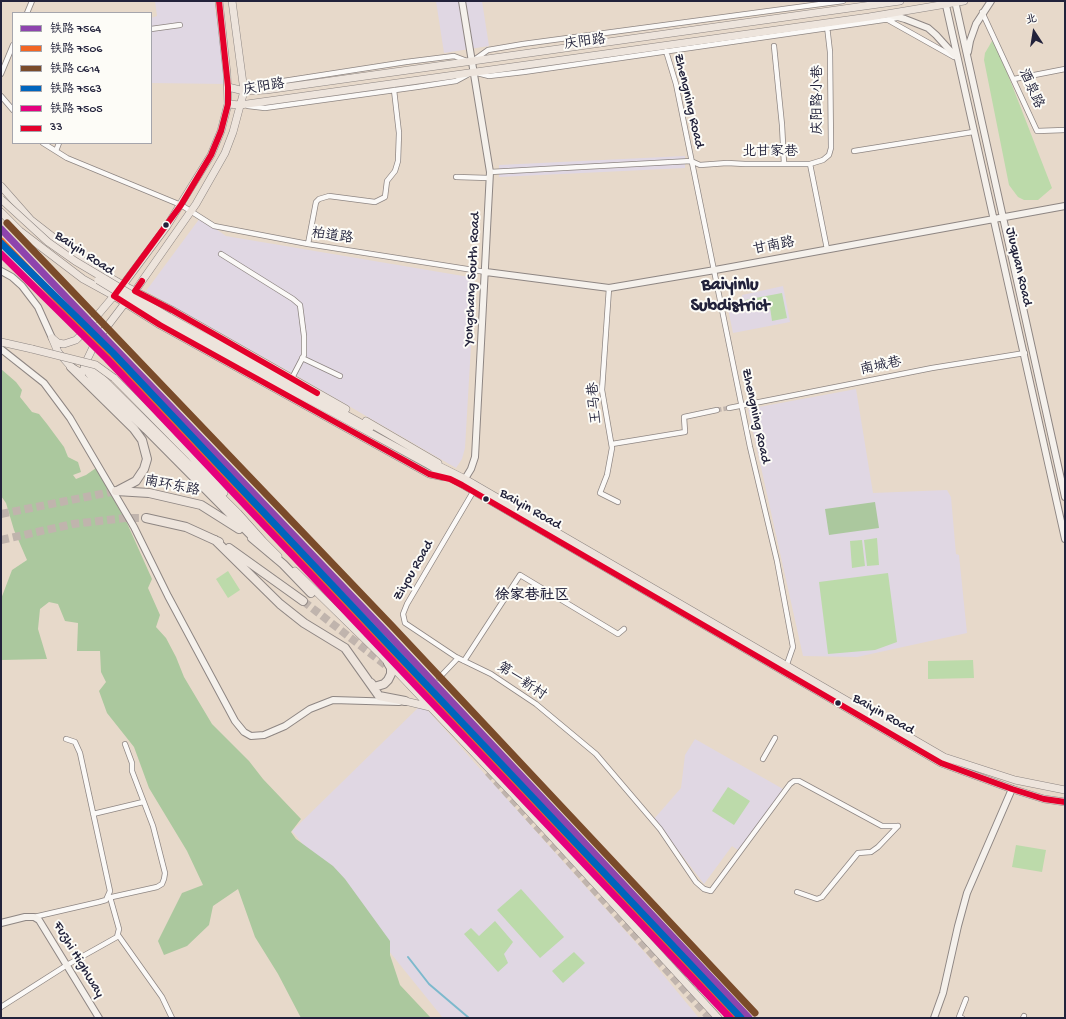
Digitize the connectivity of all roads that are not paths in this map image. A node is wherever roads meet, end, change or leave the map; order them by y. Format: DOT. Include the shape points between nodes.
graph roads {
  1 [pos="32,1"];
  2 [pos="219,1"];
  3 [pos="232,1"];
  4 [pos="462,1"];
  5 [pos="843,1"];
  6 [pos="866,1"];
  7 [pos="886,1"];
  8 [pos="900,1"];
  9 [pos="964,1"];
  10 [pos="991,1"];
  11 [pos="955,2"];
  12 [pos="945,3"];
  13 [pos="878,5"];
  14 [pos="27,12"];
  15 [pos="982,12"];
  16 [pos="886,17"];
  17 [pos="180,25"];
  18 [pos="826,26"];
  19 [pos="152,29"];
  20 [pos="774,46"];
  21 [pos="12,47"];
  22 [pos="665,49"];
  23 [pos="967,58"];
  24 [pos="957,59"];
  25 [pos="472,62"];
  26 [pos="1065,69"];
  27 [pos="473,72"];
  28 [pos="1,74"];
  29 [pos="1014,79"];
  30 [pos="228,87"];
  31 [pos="394,90"];
  32 [pos="244,91"];
  33 [pos="1,96"];
  34 [pos="228,104"];
  35 [pos="240,105"];
  36 [pos="12,109"];
  37 [pos="1065,130"];
  38 [pos="973,132"];
  39 [pos="45,144"];
  40 [pos="59,144"];
  41 [pos="56,151"];
  42 [pos="854,151"];
  43 [pos="691,161"];
  44 [pos="784,164"];
  45 [pos="810,164"];
  46 [pos="490,175"];
  47 [pos="456,178"];
  48 [pos="1,186"];
  49 [pos="1,199"];
  50 [pos="181,205"];
  51 [pos="1,206"];
  52 [pos="1065,206"];
  53 [pos="190,210"];
  54 [pos="1,212"];
  55 [pos="1002,217"];
  56 [pos="994,218"];
  57 [pos="308,244"];
  58 [pos="827,249"];
  59 [pos="221,254"];
  60 [pos="715,270"];
  61 [pos="1,271"];
  62 [pos="486,272"];
  63 [pos="123,285"];
  64 [pos="609,288"];
  65 [pos="135,291"];
  66 [pos="114,296"];
  67 [pos="125,303"];
  68 [pos="52,338"];
  69 [pos="1,342"];
  70 [pos="1,349"];
  71 [pos="1025,354"];
  72 [pos="302,358"];
  73 [pos="84,364"];
  74 [pos="71,368"];
  75 [pos="340,376"];
  76 [pos="292,378"];
  77 [pos="742,406"];
  78 [pos="729,408"];
  79 [pos="717,410"];
  80 [pos="612,444"];
  81 [pos="429,463"];
  82 [pos="451,476"];
  83 [pos="463,482"];
  84 [pos="1064,490"];
  85 [pos="473,492"];
  86 [pos="1065,497"];
  87 [pos="618,502"];
  88 [pos="238,512"];
  89 [pos="146,518"];
  90 [pos="1065,539"];
  91 [pos="215,540"];
  92 [pos="256,540"];
  93 [pos="311,593"];
  94 [pos="303,601"];
  95 [pos="624,629"];
  96 [pos="458,658"];
  97 [pos="464,661"];
  98 [pos="388,663"];
  99 [pos="784,669"];
  100 [pos="439,678"];
  101 [pos="371,683"];
  102 [pos="405,701"];
  103 [pos="430,707"];
  104 [pos="775,738"];
  105 [pos="66,739"];
  106 [pos="125,744"];
  107 [pos="763,759"];
  108 [pos="1012,789"];
  109 [pos="1065,790"];
  110 [pos="143,802"];
  111 [pos="1065,802"];
  112 [pos="93,814"];
  113 [pos="797,892"];
  114 [pos="110,897"];
  115 [pos="34,917"];
  116 [pos="1,924"];
  117 [pos="118,935"];
  118 [pos="67,965"];
  119 [pos="966,998"];
  120 [pos="1,1007"];
  121 [pos="99,1018"];
  122 [pos="172,1018"];
  123 [pos="718,1018"];
  124 [pos="934,1018"];
  125 [pos="962,1018"];
  1 -- 14 [label="street"];
  2 -- 30 [label="main road"];
  3 -- 32 [label="main road"];
  4 -- 25 [label="main road, Yongchang South Road"];
  5 -- 25 [label="street" via="488,50"];
  6 -- 13 [label="street"];
  7 -- 13 [label="main road"];
  8 -- 13 [label="main road, 庆阳路"];
  9 -- 11 [label="main road, 庆阳路"];
  10 -- 15 [label="main road"];
  11 -- 12 [label="main road, 庆阳路"];
  11 -- 23 [label="main road, Jiuquan Road"];
  12 -- 16 [label="main road, 庆阳路"];
  12 -- 24 [label="main road, Jiuquan Road"];
  13 -- 25 [label="main road, 庆阳路"];
  15 -- 23 [label="main road" via="972,33"];
  15 -- 29 [label="street, 酒泉路"];
  16 -- 18 [label="main road, 庆阳路"];
  16 -- 24 [label="street"];
  16 -- 24 [label="main road" via="899,18 928,28"];
  17 -- 19 [label="street"];
  18 -- 22 [label="main road, 庆阳路"];
  18 -- 45 [label="street, 庆阳路小巷" via="830,52 831,148 829,156"];
  20 -- 44 [label="street"];
  21 -- 28 [label="street"];
  22 -- 27 [label="main road, 庆阳路"];
  22 -- 43 [label="street, Zhengning Road" via="676,84"];
  23 -- 55 [label="main road, Jiuquan Road"];
  24 -- 38 [label="main road, Jiuquan Road"];
  25 -- 27 [label="main road, Yongchang South Road"];
  25 -- 32 [label="main road, 庆阳路"];
  26 -- 29 [label="street"];
  27 -- 31 [label="street" via="456,81"];
  27 -- 35 [label="main road, 庆阳路"];
  27 -- 46 [label="main road, Yongchang South Road"];
  29 -- 37 [label="street, 酒泉路" via="1037,131"];
  30 -- 32 [label="main road, 庆阳路"];
  30 -- 34 [label="main road"];
  31 -- 35 [label="street" via="265,108"];
  31 -- 57 [label="street" via="399,133 398,161 395,171 387,181 385,197 375,202 330,196 319,199 316,202"];
  32 -- 35 [label="main road"];
  33 -- 36 [label="street"];
  34 -- 35 [label="main road, 庆阳路"];
  34 -- 50 [label="main road" via="211,155"];
  35 -- 53 [label="main road" via="228,146 196,204"];
  38 -- 42 [label="street"];
  38 -- 56 [label="main road, Jiuquan Road"];
  39 -- 41 [label="street, 柏道路"];
  40 -- 41 [label="street"];
  41 -- 50 [label="street, 柏道路"];
  43 -- 44 [label="street, 北甘家巷" via="700,165"];
  43 -- 46 [label="street, Zhengning Road"];
  43 -- 60 [label="street, Zhengning Road"];
  44 -- 45 [label="street, 北甘家巷"];
  45 -- 58 [label="street, 北甘家巷"];
  46 -- 47 [label="street, Zhengning Road"];
  46 -- 62 [label="main road, Yongchang South Road"];
  48 -- 63 [label="main road" via="31,220 90,266"];
  49 -- 81 [label="main road, Baiyin Road, bridge" via="48,242 75,261"];
  50 -- 53 [label="street, 柏道路"];
  50 -- 63 [label="main road"];
  51 -- 81 [label="main road, Baiyin Road, bridge" via="72,265 165,321"];
  52 -- 55 [label="main road, 甘南路"];
  53 -- 57 [label="street, 柏道路" via="214,226"];
  53 -- 65 [label="main road"];
  54 -- 66 [label="main road" via="20,231 81,277"];
  55 -- 56 [label="main road, 甘南路"];
  55 -- 84 [label="main road, Jiuquan Road"];
  56 -- 58 [label="main road, 甘南路"];
  56 -- 71 [label="main road, Jiuquan Road"];
  57 -- 62 [label="street, 柏道路"];
  58 -- 60 [label="main road, 甘南路"];
  59 -- 72 [label="street" via="300,305 304,336"];
  60 -- 64 [label="main road, 甘南路"];
  60 -- 77 [label="street, Zhengning Road"];
  61 -- 68 [label="main road" via="22,286 38,307"];
  62 -- 64 [label="main road, 甘南路"];
  62 -- 83 [label="main road, Yongchang South Road" via="475,457"];
  63 -- 65 [label="main road"];
  63 -- 66 [label="main road"];
  64 -- 80 [label="street, 王马巷" via="602,390"];
  65 -- 67 [label="main road"];
  65 -- 76 [label="main road"];
  66 -- 67 [label="main road"];
  66 -- 68 [label="main road" via="76,340 64,344"];
  67 -- 73 [label="main road" via="96,341"];
  67 -- 82 [label="main road" via="160,325 429,474"];
  68 -- 74 [label="main road" via="58,352"];
  69 -- 88 [label="main road, bridge" via="96,365 114,378 195,460"];
  70 -- 102 [label="main road" via="44,383 70,418 134,527 171,603 244,732 251,736 264,735 285,726 310,709 333,700"];
  71 -- 77 [label="street, 南城巷" via="932,368"];
  71 -- 90 [label="main road, Jiuquan Road"];
  72 -- 75 [label="street"];
  72 -- 76 [label="street"];
  73 -- 74 [label="main road" via="83,372"];
  73 -- 88 [label="main road" via="92,368"];
  73 -- 92 [label="highway" via="97,383"];
  74 -- 92 [label="highway, 南环东路" via="134,429 142,440 147,459 144,469 136,482 116,491 149,493 201,505"];
  76 -- 82 [label="main road"];
  77 -- 78 [label="street, 南城巷"];
  77 -- 99 [label="street, Zhengning Road" via="777,561 793,647"];
  79 -- 80 [label="street" via="684,417 685,432"];
  80 -- 87 [label="street, 王马巷" via="607,475 600,494"];
  81 -- 82 [label="main road, Baiyin Road"];
  82 -- 83 [label="main road, Baiyin Road"];
  83 -- 85 [label="main road, Baiyin Road"];
  83 -- 99 [label="main road, Baiyin Road"];
  84 -- 86 [label="main road, Jiuquan Road"];
  85 -- 96 [label="street, Ziyou Road" via="403,614 409,627"];
  85 -- 99 [label="main road, Baiyin Road"];
  88 -- 98 [label="main road" via="263,541"];
  89 -- 91 [label="highway" via="186,527"];
  91 -- 94 [label="highway"];
  91 -- 101 [label="highway" via="280,604 304,623 345,648"];
  92 -- 93 [label="highway, 南环东路"];
  95 -- 97 [label="street" via="618,634 520,575"];
  96 -- 97 [label="street, Ziyou Road"];
  96 -- 100 [label="street"];
  97 -- 113 [label="street, 第一新村" via="491,674 536,704 596,754 660,829 696,882 704,889 711,891 794,781 799,781 882,826 898,826 878,848 871,852 858,853 822,897 817,899"];
  98 -- 101 [label="highway" via="391,674 388,680 374,687"];
  98 -- 103 [label="main road"];
  99 -- 108 [label="main road, Baiyin Road" via="941,763"];
  99 -- 109 [label="main road, Baiyin Road" via="944,757 1015,780"];
  101 -- 102 [label="highway" via="379,696"];
  102 -- 103 [label="main road"];
  103 -- 123 [label="main road" via="522,803"];
  104 -- 107 [label="street"];
  105 -- 112 [label="street" via="75,742 80,753"];
  106 -- 110 [label="street"];
  108 -- 111 [label="main road, Baiyin Road" via="1044,799"];
  108 -- 124 [label="main road" via="967,893 943,993"];
  110 -- 112 [label="street"];
  110 -- 114 [label="street" via="153,826 164,879 157,887"];
  112 -- 114 [label="street"];
  114 -- 115 [label="street" via="99,902"];
  114 -- 117 [label="street" via="119,929"];
  115 -- 116 [label="main road"];
  115 -- 118 [label="main road, Fuzhi Highway" via="39,920"];
  117 -- 118 [label="street"];
  117 -- 122 [label="street" via="162,997"];
  118 -- 120 [label="street"];
  118 -- 121 [label="main road, Fuzhi Highway"];
  119 -- 125 [label="street" via="959,1017"];
}
